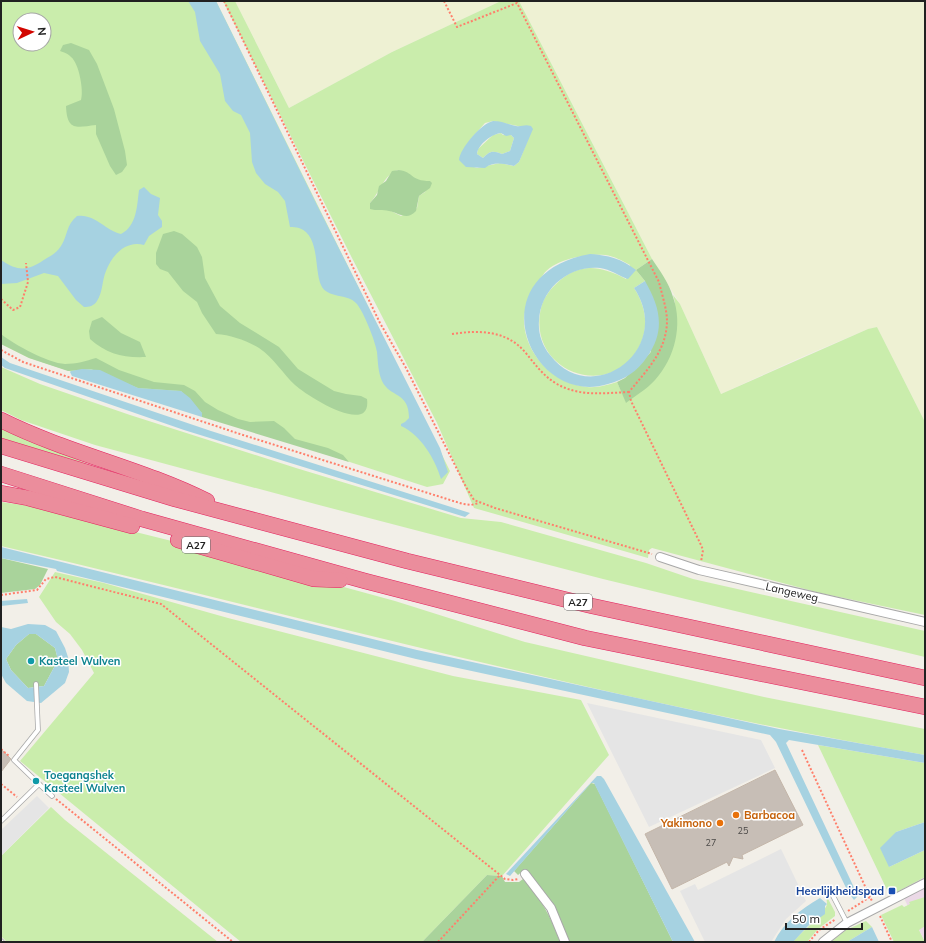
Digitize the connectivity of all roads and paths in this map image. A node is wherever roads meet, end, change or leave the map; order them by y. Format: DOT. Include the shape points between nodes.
graph roads {
  1 [pos="224,1"];
  2 [pos="444,1"];
  3 [pos="26,264"];
  4 [pos="1,299"];
  5 [pos="452,334"];
  6 [pos="1,350"];
  7 [pos="629,392"];
  8 [pos="1,420"];
  9 [pos="1,446"];
  10 [pos="1,474"];
  11 [pos="1,493"];
  12 [pos="479,503"];
  13 [pos="233,514"];
  14 [pos="703,550"];
  15 [pos="660,557"];
  16 [pos="365,581"];
  17 [pos="1,595"];
  18 [pos="925,622"];
  19 [pos="925,678"];
  20 [pos="36,684"];
  21 [pos="925,707"];
  22 [pos="1,749"];
  23 [pos="802,750"];
  24 [pos="14,760"];
  25 [pos="1,784"];
  26 [pos="39,784"];
  27 [pos="52,796"];
  28 [pos="22,802"];
  29 [pos="1,821"];
  30 [pos="524,874"];
  31 [pos="500,875"];
  32 [pos="925,884"];
  33 [pos="832,892"];
  34 [pos="870,897"];
  35 [pos="875,908"];
  36 [pos="847,923"];
  37 [pos="233,942"];
  38 [pos="438,942"];
  39 [pos="566,942"];
  40 [pos="823,942"];
  41 [pos="892,942"];
  1 -- 12 [label="path" via="380,323 406,368 466,487"];
  2 -- 7 [label="path" via="457,27 517,3 659,282 667,322 663,341 658,356"];
  3 -- 4 [label="path" via="28,282 20,307 13,310"];
  5 -- 7 [label="path" via="476,331 496,333 512,339 545,375 568,389 592,395"];
  6 -- 12 [label="path" via="23,362 243,435 463,504"];
  7 -- 14 [label="path" via="631,402"];
  8 -- 13 [label="highway, A27" via="29,434 180,488"];
  9 -- 13 [label="highway, A27"];
  10 -- 16 [label="highway, A27" via="142,519"];
  11 -- 16 [label="highway, A27" via="81,511 314,579"];
  12 -- 15 [label="path"];
  13 -- 19 [label="highway, A27" via="407,561 585,604"];
  15 -- 18 [label="street, Langeweg" via="706,572"];
  16 -- 21 [label="highway, A27" via="585,638"];
  17 -- 31 [label="path" via="37,590 46,579 55,577 161,604"];
  20 -- 24 [label="lane" via="38,730"];
  22 -- 24 [label="path"];
  23 -- 34 [label="path"];
  24 -- 26 [label="lane"];
  25 -- 28 [label="path"];
  26 -- 27 [label="lane"];
  26 -- 28 [label="lane"];
  27 -- 37 [label="path"];
  28 -- 29 [label="lane"];
  30 -- 31 [label="path" via="513,880"];
  30 -- 39 [label="street" via="551,908"];
  31 -- 38 [label="path"];
  32 -- 35 [label="street"];
  33 -- 36 [label="lane"];
  35 -- 36 [label="street"];
  35 -- 41 [label="path"];
  36 -- 40 [label="street"];
}
